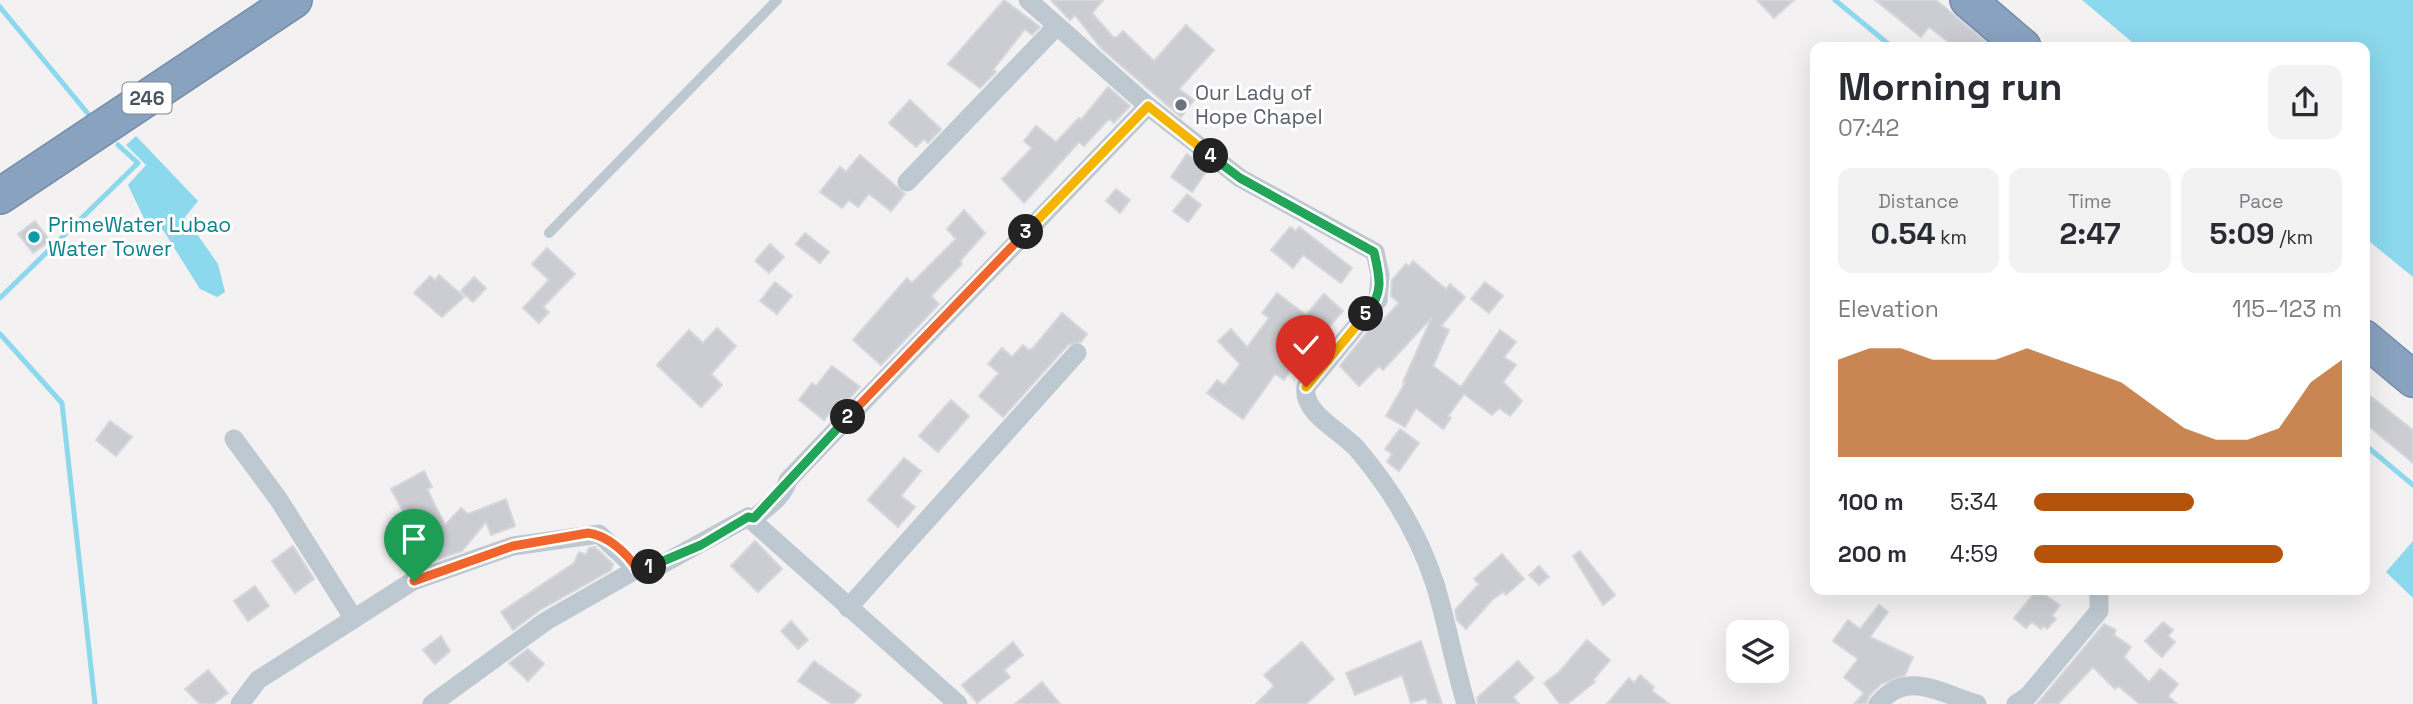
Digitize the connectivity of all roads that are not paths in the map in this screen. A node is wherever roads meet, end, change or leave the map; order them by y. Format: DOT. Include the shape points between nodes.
graph roads {
  1 [pos="294,0"];
  2 [pos="777,0"];
  3 [pos="1028,0"];
  4 [pos="1968,0"];
  5 [pos="1057,26"];
  6 [pos="2017,42"];
  7 [pos="1148,106"];
  8 [pos="907,182"];
  9 [pos="0,196"];
  10 [pos="549,233"];
  11 [pos="2370,343"];
  12 [pos="1077,353"];
  13 [pos="2413,379"];
  14 [pos="234,439"];
  15 [pos="748,517"];
  16 [pos="637,569"];
  17 [pos="2099,595"];
  18 [pos="848,608"];
  19 [pos="354,619"];
  20 [pos="240,704"];
  21 [pos="432,704"];
  22 [pos="958,704"];
  23 [pos="1465,704"];
  24 [pos="1878,704"];
  25 [pos="1977,704"];
  26 [pos="2016,704"];
  1 -- 9 [label="highway, 246"];
  2 -- 10 [label="lane"];
  3 -- 5 [label="street"];
  4 -- 6 [label="highway"];
  5 -- 7 [label="street"];
  5 -- 8 [label="street"];
  7 -- 15 [label="street" via="788,480 774,500 754,518"];
  7 -- 23 [label="street" via="1240,178 1374,252 1380,275 1378,300 1304,395 1312,410 1352,442 1374,469 1419,543 1435,585"];
  11 -- 13 [label="highway"];
  12 -- 18 [label="street"];
  14 -- 19 [label="street" via="279,500"];
  15 -- 16 [label="street" via="659,565"];
  15 -- 18 [label="street"];
  16 -- 19 [label="street" via="599,534 513,546 414,581"];
  16 -- 21 [label="street" via="524,634"];
  17 -- 26 [label="street" via="2099,611 2028,696"];
  18 -- 22 [label="street"];
  19 -- 20 [label="street" via="258,680"];
  24 -- 25 [label="street" via="1889,690 1910,685"];
}
